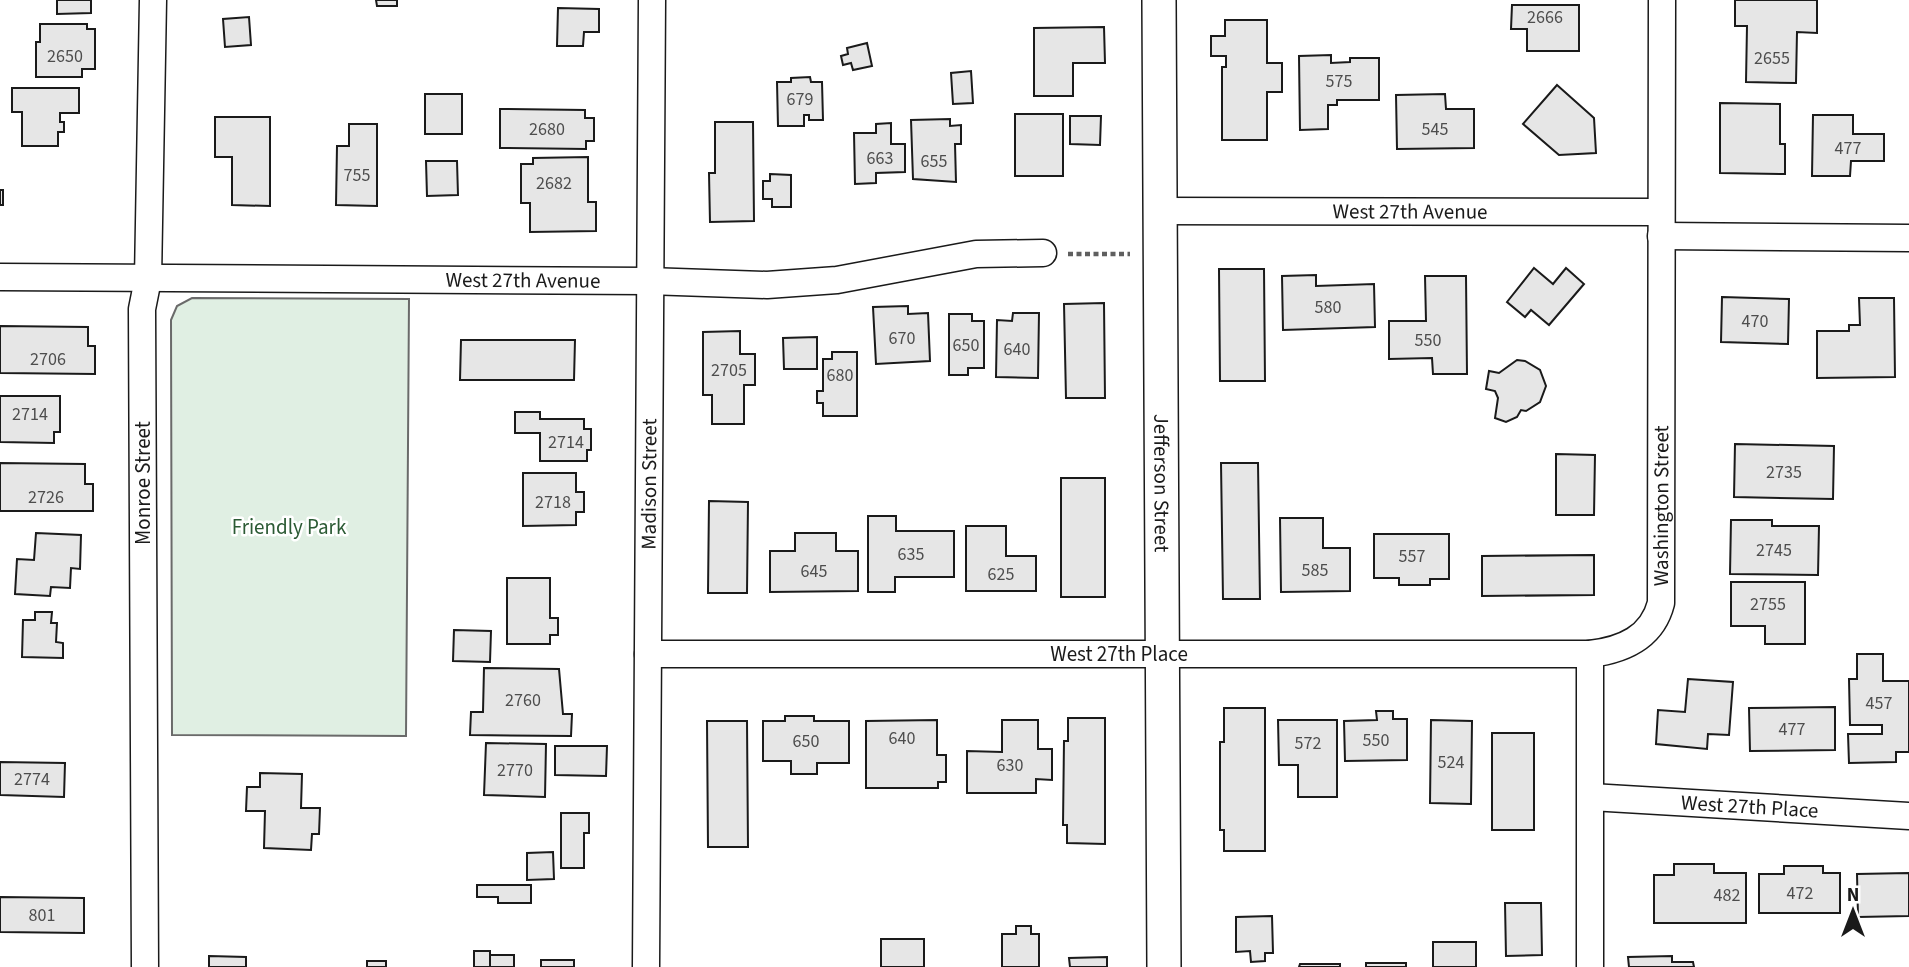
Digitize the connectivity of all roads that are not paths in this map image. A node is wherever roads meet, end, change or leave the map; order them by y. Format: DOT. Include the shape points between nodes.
graph roads {
  1 [pos="153,0"];
  2 [pos="652,0"];
  3 [pos="1158,0"];
  4 [pos="1662,0"];
  5 [pos="1158,211"];
  6 [pos="1661,224"];
  7 [pos="1909,238"];
  8 [pos="1043,253"];
  9 [pos="0,277"];
  10 [pos="148,279"];
  11 [pos="648,281"];
  12 [pos="648,654"];
  13 [pos="1590,654"];
  14 [pos="1163,655"];
  15 [pos="1591,797"];
  16 [pos="1909,816"];
  17 [pos="145,967"];
  18 [pos="646,967"];
  19 [pos="1164,967"];
  20 [pos="1590,967"];
  1 -- 10 [label="street, Monroe Street"];
  2 -- 11 [label="street, Madison Street"];
  3 -- 5 [label="street, Jefferson Street"];
  4 -- 6 [label="street, Washington Street"];
  5 -- 6 [label="street, West 27th Avenue"];
  5 -- 14 [label="street, Jefferson Street"];
  6 -- 7 [label="street, West 27th Avenue"];
  6 -- 13 [label="street, Washington Street" via="1661,603 1658,616 1640,637 1618,649"];
  8 -- 11 [label="street, West 27th Avenue" via="963,255 810,283"];
  9 -- 10 [label="street, West 27th Avenue"];
  10 -- 11 [label="street, West 27th Avenue"];
  10 -- 17 [label="street, Monroe Street" via="142,309"];
  11 -- 12 [label="street, Madison Street"];
  12 -- 14 [label="street, West 27th Place"];
  12 -- 18 [label="street, Madison Street"];
  13 -- 14 [label="street, West 27th Place"];
  13 -- 15 [label="street"];
  14 -- 19 [label="street, Jefferson Street"];
  15 -- 16 [label="street, West 27th Place"];
  15 -- 20 [label="street"];
}
